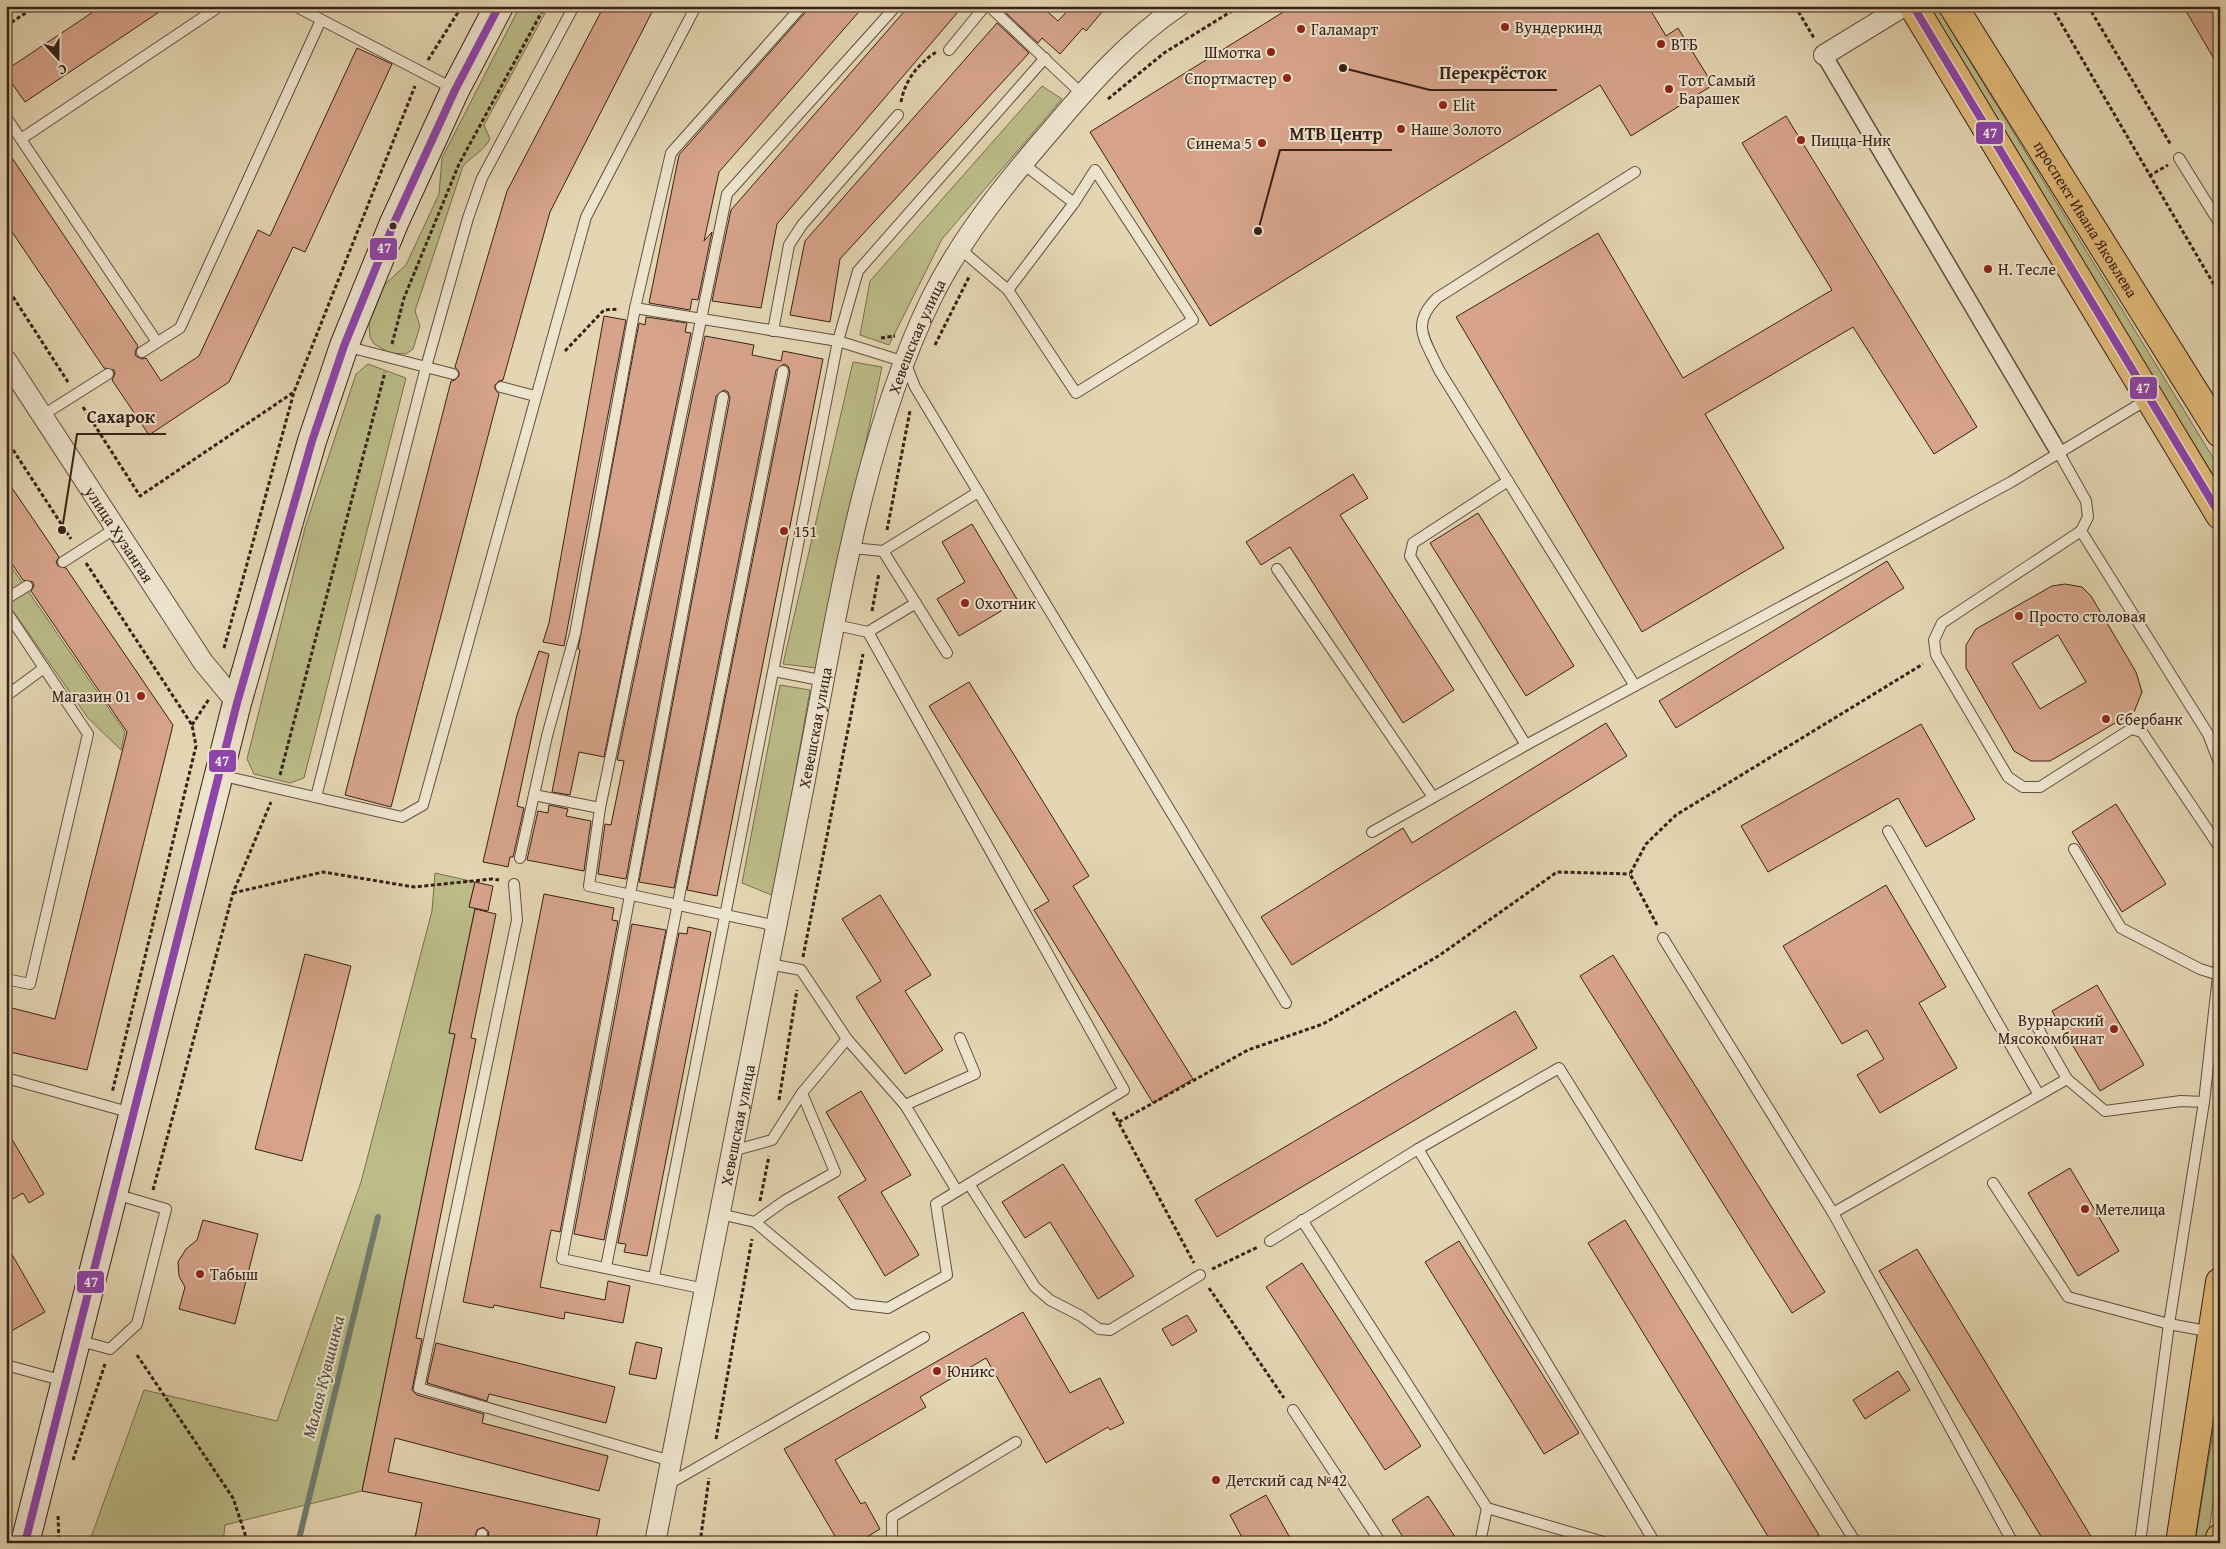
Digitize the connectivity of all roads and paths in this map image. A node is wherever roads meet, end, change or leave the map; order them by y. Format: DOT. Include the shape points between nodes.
graph roads {
  1 [pos="36,6"];
  2 [pos="220,6"];
  3 [pos="295,6"];
  4 [pos="499,6"];
  5 [pos="545,6"];
  6 [pos="574,6"];
  7 [pos="696,6"];
  8 [pos="802,6"];
  9 [pos="896,6"];
  10 [pos="987,6"];
  11 [pos="1179,6"];
  12 [pos="1240,6"];
  13 [pos="1795,6"];
  14 [pos="1904,6"];
  15 [pos="1913,6"];
  16 [pos="1953,6"];
  17 [pos="2051,6"];
  18 [pos="2088,6"];
  19 [pos="321,20"];
  20 [pos="6,26"];
  21 [pos="949,50"];
  22 [pos="1822,50"];
  23 [pos="1045,58"];
  24 [pos="455,90"];
  25 [pos="1082,94"];
  26 [pos="1103,104"];
  27 [pos="898,115"];
  28 [pos="6,117"];
  29 [pos="21,139"];
  30 [pos="2179,158"];
  31 [pos="1022,163"];
  32 [pos="1636,172"];
  33 [pos="2149,176"];
  34 [pos="1074,203"];
  35 [pos="2220,224"];
  36 [pos="959,248"];
  37 [pos="975,264"];
  38 [pos="1008,290"];
  39 [pos="2220,295"];
  40 [pos="635,308"];
  41 [pos="700,319"];
  42 [pos="773,331"];
  43 [pos="838,341"];
  44 [pos="157,342"];
  45 [pos="344,346"];
  46 [pos="142,352"];
  47 [pos="932,352"];
  48 [pos="389,358"];
  49 [pos="6,360"];
  50 [pos="905,362"];
  51 [pos="426,367"];
  52 [pos="783,371"];
  53 [pos="108,374"];
  54 [pos="453,374"];
  55 [pos="541,376"];
  56 [pos="501,387"];
  57 [pos="915,387"];
  58 [pos="294,392"];
  59 [pos="536,396"];
  60 [pos="723,397"];
  61 [pos="2150,397"];
  62 [pos="43,415"];
  63 [pos="2220,432"];
  64 [pos="6,439"];
  65 [pos="2059,453"];
  66 [pos="1508,481"];
  67 [pos="978,492"];
  68 [pos="140,496"];
  69 [pos="2220,515"];
  70 [pos="116,528"];
  71 [pos="2081,531"];
  72 [pos="852,548"];
  73 [pos="883,551"];
  74 [pos="79,552"];
  75 [pos="63,562"];
  76 [pos="1277,568"];
  77 [pos="27,586"];
  78 [pos="6,599"];
  79 [pos="916,603"];
  80 [pos="6,612"];
  81 [pos="836,625"];
  82 [pos="868,632"];
  83 [pos="947,652"];
  84 [pos="1936,655"];
  85 [pos="44,668"];
  86 [pos="774,671"];
  87 [pos="825,681"];
  88 [pos="1635,686"];
  89 [pos="6,696"];
  90 [pos="209,699"];
  91 [pos="237,703"];
  92 [pos="1526,745"];
  93 [pos="2220,764"];
  94 [pos="219,775"];
  95 [pos="277,789"];
  96 [pos="534,795"];
  97 [pos="316,797"];
  98 [pos="1433,797"];
  99 [pos="600,808"];
  100 [pos="1888,831"];
  101 [pos="1372,832"];
  102 [pos="2220,848"];
  103 [pos="2074,849"];
  104 [pos="520,858"];
  105 [pos="1630,874"];
  106 [pos="514,884"];
  107 [pos="233,893"];
  108 [pos="631,895"];
  109 [pos="679,906"];
  110 [pos="724,915"];
  111 [pos="777,926"];
  112 [pos="1663,938"];
  113 [pos="2220,958"];
  114 [pos="769,964"];
  115 [pos="801,970"];
  116 [pos="2219,975"];
  117 [pos="6,979"];
  118 [pos="1286,1003"];
  119 [pos="2035,1023"];
  120 [pos="960,1038"];
  121 [pos="847,1039"];
  122 [pos="6,1078"];
  123 [pos="2067,1079"];
  124 [pos="802,1092"];
  125 [pos="2039,1095"];
  126 [pos="1106,1101"];
  127 [pos="778,1102"];
  128 [pos="2204,1102"];
  129 [pos="905,1106"];
  130 [pos="133,1113"];
  131 [pos="1119,1122"];
  132 [pos="772,1140"];
  133 [pos="1418,1149"];
  134 [pos="732,1151"];
  135 [pos="1993,1183"];
  136 [pos="969,1184"];
  137 [pos="957,1191"];
  138 [pos="113,1193"];
  139 [pos="149,1204"];
  140 [pos="1833,1213"];
  141 [pos="720,1214"];
  142 [pos="1302,1220"];
  143 [pos="755,1222"];
  144 [pos="1270,1241"];
  145 [pos="606,1268"];
  146 [pos="1200,1275"];
  147 [pos="654,1277"];
  148 [pos="2220,1282"];
  149 [pos="705,1288"];
  150 [pos="2169,1324"];
  151 [pos="2212,1332"];
  152 [pos="924,1337"];
  153 [pos="76,1340"];
  154 [pos="110,1349"];
  155 [pos="137,1355"];
  156 [pos="6,1365"];
  157 [pos="65,1382"];
  158 [pos="1293,1410"];
  159 [pos="1016,1442"];
  160 [pos="712,1459"];
  161 [pos="671,1461"];
  162 [pos="72,1462"];
  163 [pos="666,1485"];
  164 [pos="1487,1508"];
  165 [pos="57,1509"];
  166 [pos="2220,1538"];
  167 [pos="25,1543"];
  168 [pos="59,1543"];
  169 [pos="248,1543"];
  170 [pos="655,1543"];
  171 [pos="700,1543"];
  172 [pos="892,1543"];
  173 [pos="1380,1543"];
  174 [pos="1480,1543"];
  175 [pos="1607,1543"];
  176 [pos="1655,1543"];
  177 [pos="1856,1543"];
  178 [pos="2013,1543"];
  179 [pos="2140,1543"];
  180 [pos="2180,1543"];
  181 [pos="2219,1543"];
  1 -- 20 [label="path"];
  2 -- 29 [label="lane"];
  3 -- 19 [label="lane"];
  4 -- 24 [label="main road"];
  5 -- 48 [label="path" via="459,164 404,298"];
  6 -- 51 [label="lane" via="482,178"];
  7 -- 55 [label="lane" via="586,217"];
  8 -- 40 [label="lane" via="671,154"];
  9 -- 41 [label="lane" via="727,194"];
  10 -- 21 [label="lane"];
  10 -- 23 [label="lane"];
  11 -- 25 [label="street, Хевешская улица" via="1111,62"];
  12 -- 26 [label="path" via="1164,53"];
  13 -- 22 [label="path"];
  14 -- 22 [label="street"];
  15 -- 61 [label="main road"];
  16 -- 63 [label="main road, проспект Ивана Яковлева"];
  17 -- 33 [label="path"];
  18 -- 30 [label="path"];
  19 -- 24 [label="lane"];
  19 -- 44 [label="lane" via="180,328"];
  21 -- 27 [label="path" via="937,51 926,58 910,76 902,92"];
  22 -- 65 [label="street"];
  23 -- 25 [label="lane"];
  23 -- 43 [label="lane" via="858,271"];
  24 -- 45 [label="main road" via="394,223"];
  25 -- 31 [label="street, Хевешская улица"];
  27 -- 42 [label="lane" via="802,225 788,246"];
  28 -- 29 [label="lane"];
  29 -- 44 [label="lane"];
  30 -- 33 [label="path"];
  30 -- 35 [label="lane"];
  31 -- 34 [label="lane"];
  31 -- 36 [label="street, Хевешская улица"];
  32 -- 66 [label="lane" via="1437,298 1424,311 1421,329 1439,370"];
  33 -- 39 [label="path"];
  34 -- 38 [label="lane"];
  34 -- 38 [label="lane" via="1096,170 1193,320 1076,393"];
  36 -- 37 [label="lane"];
  36 -- 50 [label="street, Хевешская улица" via="933,296"];
  37 -- 38 [label="lane"];
  37 -- 47 [label="path"];
  40 -- 41 [label="lane"];
  40 -- 55 [label="path" via="604,310"];
  40 -- 96 [label="lane" via="575,634"];
  41 -- 42 [label="lane"];
  41 -- 99 [label="lane"];
  42 -- 43 [label="lane"];
  43 -- 50 [label="lane"];
  43 -- 86 [label="lane"];
  44 -- 46 [label="lane"];
  45 -- 48 [label="lane"];
  45 -- 91 [label="main road" via="312,442"];
  48 -- 51 [label="lane"];
  48 -- 95 [label="path"];
  49 -- 62 [label="street, улица Хузангая"];
  50 -- 57 [label="lane"];
  50 -- 72 [label="street, Хевешская улица" via="880,433"];
  51 -- 54 [label="lane"];
  51 -- 97 [label="lane"];
  52 -- 109 [label="lane"];
  53 -- 62 [label="lane"];
  55 -- 59 [label="lane"];
  56 -- 59 [label="lane"];
  57 -- 67 [label="lane"];
  57 -- 73 [label="path"];
  58 -- 68 [label="path"];
  59 -- 97 [label="lane" via="423,805 402,816"];
  60 -- 108 [label="lane"];
  61 -- 65 [label="lane"];
  61 -- 69 [label="main road"];
  62 -- 70 [label="street, улица Хузангая"];
  64 -- 74 [label="path"];
  65 -- 71 [label="lane" via="2086,501 2088,517"];
  65 -- 88 [label="lane"];
  66 -- 88 [label="lane"];
  66 -- 92 [label="lane" via="1413,543 1410,556"];
  67 -- 73 [label="lane"];
  67 -- 118 [label="lane"];
  70 -- 74 [label="lane"];
  70 -- 91 [label="street, улица Хузангая" via="215,679"];
  71 -- 84 [label="lane" via="1942,623 1934,640"];
  71 -- 93 [label="lane" via="2208,734"];
  72 -- 73 [label="lane"];
  72 -- 81 [label="street, Хевешская улица"];
  73 -- 79 [label="lane"];
  73 -- 82 [label="path"];
  74 -- 75 [label="lane"];
  74 -- 90 [label="path" via="192,725"];
  76 -- 98 [label="lane"];
  77 -- 78 [label="lane"];
  79 -- 82 [label="lane"];
  79 -- 83 [label="lane"];
  80 -- 85 [label="lane"];
  81 -- 82 [label="lane"];
  81 -- 87 [label="street, Хевешская улица"];
  82 -- 115 [label="path"];
  82 -- 126 [label="lane" via="1124,1090"];
  84 -- 102 [label="lane" via="2008,777 2023,787 2040,787 2131,729 2142,732"];
  84 -- 105 [label="path" via="1676,815 1646,844"];
  85 -- 89 [label="lane"];
  85 -- 117 [label="lane" via="88,734 30,984"];
  86 -- 87 [label="lane"];
  86 -- 110 [label="lane"];
  87 -- 111 [label="street, Хевешская улица"];
  88 -- 92 [label="lane"];
  91 -- 94 [label="main road"];
  92 -- 98 [label="lane"];
  94 -- 95 [label="lane"];
  94 -- 130 [label="main road"];
  95 -- 97 [label="lane"];
  95 -- 107 [label="path"];
  96 -- 99 [label="lane"];
  96 -- 104 [label="lane"];
  98 -- 101 [label="lane"];
  99 -- 108 [label="lane" via="589,886"];
  100 -- 125 [label="lane"];
  103 -- 116 [label="lane" via="2121,928 2200,969"];
  105 -- 112 [label="path"];
  105 -- 131 [label="path" via="1558,872 1440,955 1323,1024 1248,1050"];
  106 -- 107 [label="path" via="492,879 414,887 323,872"];
  106 -- 161 [label="lane" via="517,920 419,1388"];
  107 -- 139 [label="path"];
  108 -- 109 [label="lane"];
  108 -- 145 [label="lane" via="562,1258"];
  109 -- 110 [label="lane"];
  109 -- 145 [label="lane"];
  110 -- 111 [label="lane"];
  110 -- 147 [label="lane"];
  111 -- 114 [label="street, Хевешская улица"];
  112 -- 140 [label="lane"];
  113 -- 116 [label="lane"];
  114 -- 115 [label="lane"];
  114 -- 134 [label="street, Хевешская улица"];
  115 -- 121 [label="lane"];
  115 -- 127 [label="path"];
  116 -- 128 [label="lane"];
  119 -- 123 [label="lane"];
  120 -- 129 [label="lane" via="975,1074"];
  121 -- 124 [label="lane"];
  121 -- 129 [label="lane"];
  122 -- 130 [label="lane"];
  123 -- 125 [label="lane"];
  123 -- 128 [label="lane" via="2106,1111 2181,1101"];
  124 -- 132 [label="lane"];
  124 -- 143 [label="lane" via="835,1172"];
  125 -- 140 [label="lane"];
  126 -- 131 [label="path"];
  126 -- 136 [label="lane"];
  128 -- 150 [label="lane"];
  129 -- 137 [label="lane"];
  130 -- 138 [label="main road"];
  131 -- 146 [label="path"];
  132 -- 134 [label="lane"];
  132 -- 143 [label="path"];
  133 -- 142 [label="lane"];
  133 -- 176 [label="lane"];
  133 -- 177 [label="lane" via="1559,1068"];
  134 -- 141 [label="street, Хевешская улица"];
  135 -- 150 [label="lane" via="2068,1297"];
  136 -- 137 [label="lane"];
  136 -- 146 [label="lane" via="1035,1287 1099,1330 1110,1330"];
  137 -- 143 [label="lane" via="936,1204 947,1275 888,1308 853,1304"];
  138 -- 139 [label="lane"];
  138 -- 153 [label="main road"];
  139 -- 154 [label="lane" via="166,1209 137,1324"];
  140 -- 178 [label="lane"];
  141 -- 143 [label="lane"];
  141 -- 149 [label="street, Хевешская улица"];
  142 -- 144 [label="lane"];
  142 -- 164 [label="lane"];
  143 -- 160 [label="path"];
  144 -- 146 [label="path"];
  145 -- 147 [label="lane"];
  146 -- 158 [label="path"];
  147 -- 149 [label="lane"];
  148 -- 151 [label="main road"];
  149 -- 161 [label="street, Хевешская улица"];
  150 -- 151 [label="lane"];
  150 -- 179 [label="lane"];
  151 -- 180 [label="main road"];
  152 -- 160 [label="lane"];
  153 -- 154 [label="lane"];
  153 -- 157 [label="main road"];
  154 -- 162 [label="path"];
  155 -- 169 [label="path" via="233,1498"];
  156 -- 157 [label="lane"];
  157 -- 167 [label="main road"];
  158 -- 173 [label="lane"];
  159 -- 172 [label="lane" via="892,1517"];
  160 -- 163 [label="lane"];
  160 -- 171 [label="path"];
  161 -- 163 [label="street, Хевешская улица"];
  163 -- 170 [label="street, Хевешская улица"];
  164 -- 174 [label="lane"];
  164 -- 175 [label="lane"];
  165 -- 168 [label="path"];
  166 -- 181 [label="main road"];
}
